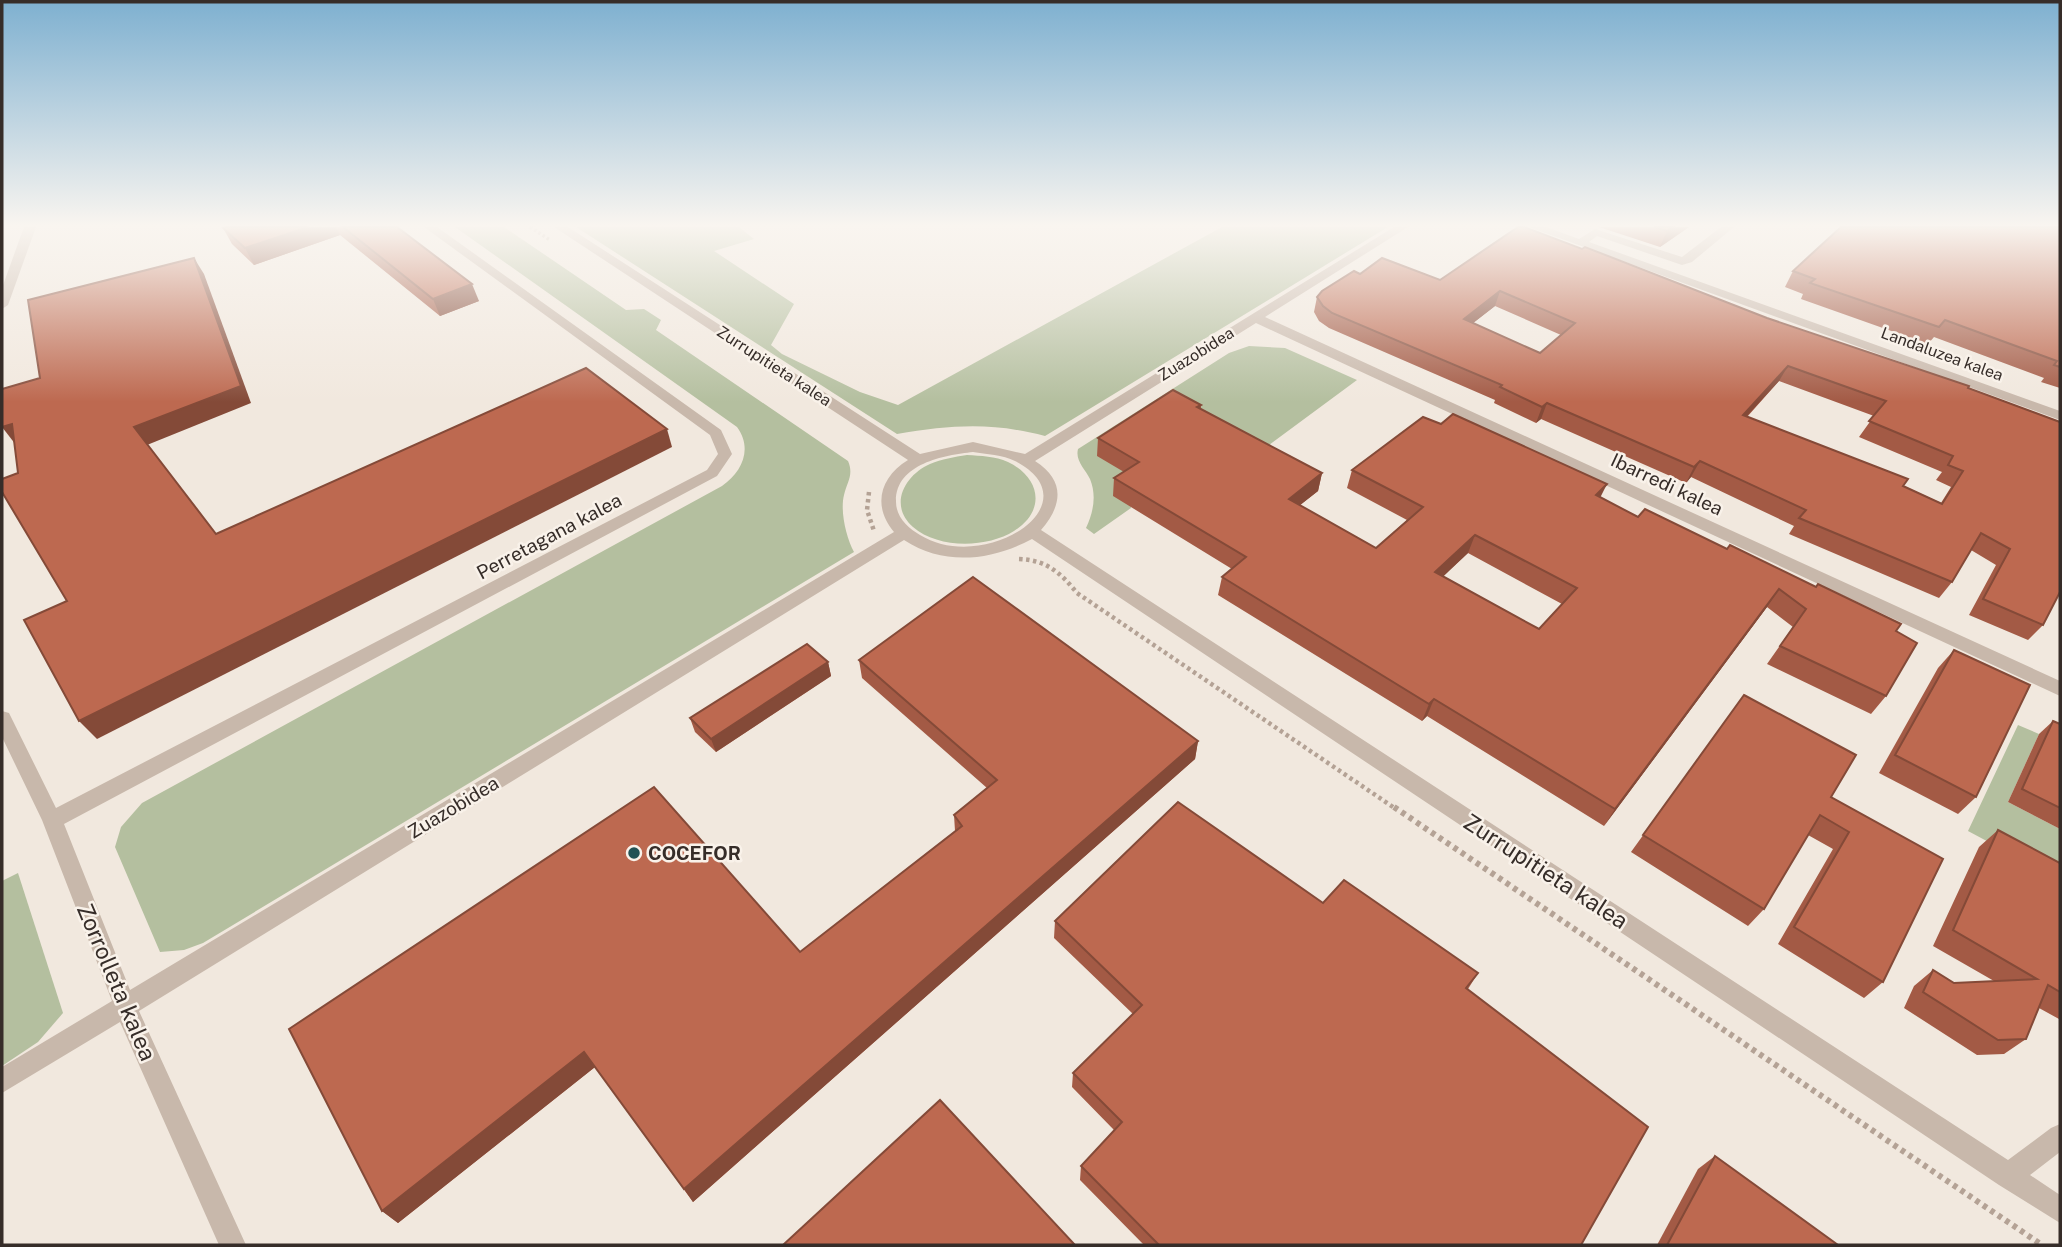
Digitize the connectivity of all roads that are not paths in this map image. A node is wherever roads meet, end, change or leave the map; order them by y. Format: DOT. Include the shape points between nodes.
graph roads {
  1 [pos="5,285"];
  2 [pos="511,285"];
  3 [pos="650,285"];
  4 [pos="1308,285"];
  5 [pos="1699,285"];
  6 [pos="2,304"];
  7 [pos="1255,318"];
  8 [pos="2060,415"];
  9 [pos="919,460"];
  10 [pos="1026,460"];
  11 [pos="1033,532"];
  12 [pos="904,533"];
  13 [pos="2060,689"];
  14 [pos="2,718"];
  15 [pos="52,820"];
  16 [pos="125,1006"];
  17 [pos="2,1081"];
  18 [pos="2060,1137"];
  19 [pos="2008,1176"];
  20 [pos="2060,1210"];
  21 [pos="233,1245"];
  1 -- 6 [label="street"];
  2 -- 15 [label="street, Perretagana kalea" via="716,433 725,454 712,473"];
  3 -- 9 [label="street, Zurrupitieta kalea"];
  4 -- 7 [label="street, Zuazobidea"];
  5 -- 8 [label="street, Landaluzea kalea"];
  7 -- 10 [label="street, Zuazobidea"];
  7 -- 13 [label="street, Ibarredi kalea"];
  9 -- 10 [label="street" via="973,447 1001,450"];
  9 -- 12 [label="street" via="891,486 892,518"];
  10 -- 11 [label="street" via="1043,475 1052,494 1044,521"];
  11 -- 12 [label="street" via="1017,542 978,552 937,549"];
  11 -- 19 [label="street, Zurrupitieta kalea"];
  12 -- 16 [label="street, Zuazobidea"];
  14 -- 15 [label="street, Zorrolleta kalea"];
  15 -- 16 [label="street, Zorrolleta kalea"];
  16 -- 17 [label="street, Zuazobidea"];
  16 -- 21 [label="street, Zorrolleta kalea"];
  18 -- 19 [label="street"];
  19 -- 20 [label="street, Zurrupitieta kalea"];
}
